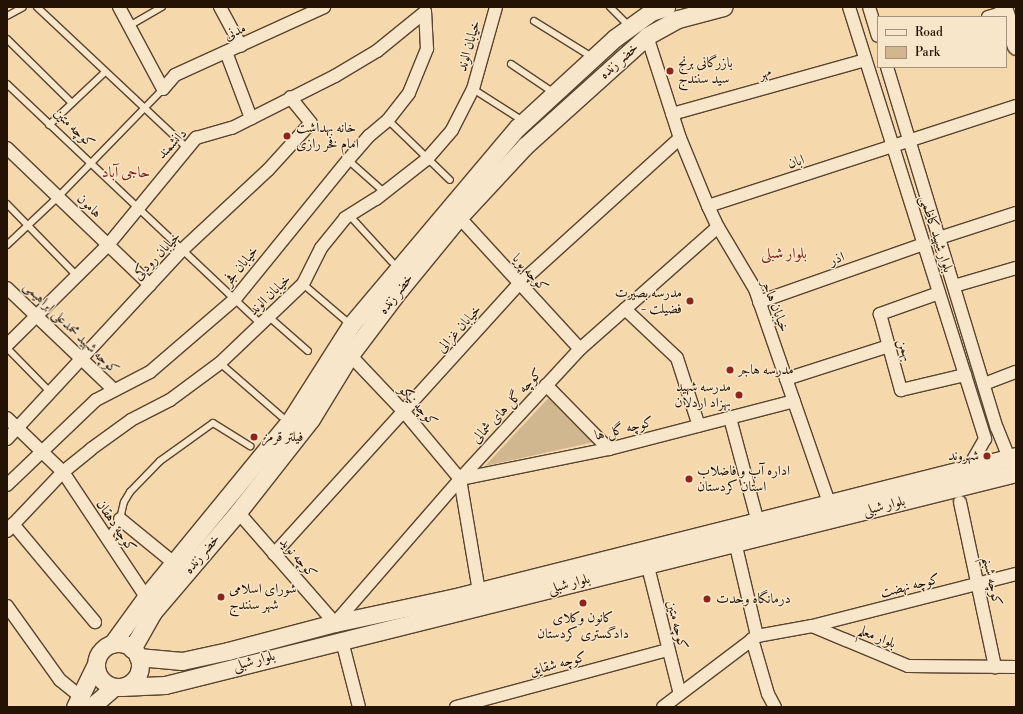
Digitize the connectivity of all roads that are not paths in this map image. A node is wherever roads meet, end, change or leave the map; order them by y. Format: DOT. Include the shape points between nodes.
graph roads {
  1 [pos="23,7"];
  2 [pos="37,7"];
  3 [pos="119,7"];
  4 [pos="162,7"];
  5 [pos="220,7"];
  6 [pos="324,7"];
  7 [pos="412,7"];
  8 [pos="496,7"];
  9 [pos="610,7"];
  10 [pos="723,7"];
  11 [pos="849,7"];
  12 [pos="869,7"];
  13 [pos="657,8"];
  14 [pos="427,9"];
  15 [pos="1004,9"];
  16 [pos="7,16"];
  17 [pos="990,16"];
  18 [pos="1007,18"];
  19 [pos="534,21"];
  20 [pos="129,26"];
  21 [pos="630,27"];
  22 [pos="877,33"];
  23 [pos="647,36"];
  24 [pos="7,39"];
  25 [pos="241,46"];
  26 [pos="1016,46"];
  27 [pos="226,52"];
  28 [pos="594,58"];
  29 [pos="865,60"];
  30 [pos="511,64"];
  31 [pos="887,68"];
  32 [pos="105,72"];
  33 [pos="7,84"];
  34 [pos="163,89"];
  35 [pos="473,89"];
  36 [pos="555,94"];
  37 [pos="290,97"];
  38 [pos="72,103"];
  39 [pos="1016,106"];
  40 [pos="144,108"];
  41 [pos="672,114"];
  42 [pos="251,118"];
  43 [pos="388,120"];
  44 [pos="524,122"];
  45 [pos="49,125"];
  46 [pos="680,138"];
  47 [pos="910,142"];
  48 [pos="892,147"];
  49 [pos="7,148"];
  50 [pos="187,148"];
  51 [pos="427,159"];
  52 [pos="348,160"];
  53 [pos="90,164"];
  54 [pos="450,180"];
  55 [pos="384,192"];
  56 [pos="58,197"];
  57 [pos="7,204"];
  58 [pos="708,206"];
  59 [pos="137,209"];
  60 [pos="1016,213"];
  61 [pos="350,216"];
  62 [pos="459,217"];
  63 [pos="29,224"];
  64 [pos="718,227"];
  65 [pos="939,238"];
  66 [pos="924,244"];
  67 [pos="7,245"];
  68 [pos="108,245"];
  69 [pos="181,251"];
  70 [pos="392,262"];
  71 [pos="1016,268"];
  72 [pos="77,276"];
  73 [pos="303,284"];
  74 [pos="519,284"];
  75 [pos="150,285"];
  76 [pos="954,286"];
  77 [pos="7,288"];
  78 [pos="939,293"];
  79 [pos="235,299"];
  80 [pos="759,302"];
  81 [pos="625,309"];
  82 [pos="36,316"];
  83 [pos="265,320"];
  84 [pos="351,326"];
  85 [pos="7,346"];
  86 [pos="889,346"];
  87 [pos="580,349"];
  88 [pos="308,351"];
  89 [pos="350,355"];
  90 [pos="81,359"];
  91 [pos="220,363"];
  92 [pos="1016,372"];
  93 [pos="965,375"];
  94 [pos="786,379"];
  95 [pos="984,384"];
  96 [pos="546,385"];
  97 [pos="114,390"];
  98 [pos="51,393"];
  99 [pos="794,401"];
  100 [pos="404,412"];
  101 [pos="281,416"];
  102 [pos="7,418"];
  103 [pos="730,418"];
  104 [pos="700,426"];
  105 [pos="18,428"];
  106 [pos="7,439"];
  107 [pos="250,446"];
  108 [pos="610,449"];
  109 [pos="42,452"];
  110 [pos="1014,462"];
  111 [pos="968,468"];
  112 [pos="63,472"];
  113 [pos="460,479"];
  114 [pos="7,485"];
  115 [pos="960,502"];
  116 [pos="829,503"];
  117 [pos="238,512"];
  118 [pos="120,519"];
  119 [pos="757,519"];
  120 [pos="10,527"];
  121 [pos="107,540"];
  122 [pos="735,542"];
  123 [pos="274,554"];
  124 [pos="174,563"];
  125 [pos="647,563"];
  126 [pos="1016,574"];
  127 [pos="977,584"];
  128 [pos="479,591"];
  129 [pos="146,597"];
  130 [pos="7,606"];
  131 [pos="95,622"];
  132 [pos="335,623"];
  133 [pos="812,626"];
  134 [pos="755,637"];
  135 [pos="342,641"];
  136 [pos="112,644"];
  137 [pos="667,650"];
  138 [pos="135,653"];
  139 [pos="1016,660"];
  140 [pos="96,666"];
  141 [pos="994,667"];
  142 [pos="1016,667"];
  143 [pos="117,687"];
  144 [pos="680,694"];
  145 [pos="82,703"];
  146 [pos="359,707"];
  147 [pos="456,707"];
  148 [pos="663,707"];
  149 [pos="775,707"];
  1 -- 16 [label="lane"];
  2 -- 32 [label="lane"];
  3 -- 20 [label="street"];
  4 -- 20 [label="lane"];
  5 -- 25 [label="street"];
  6 -- 25 [label="street, مدنی"];
  7 -- 14 [label="street"];
  8 -- 35 [label="street, خیابان الوند"];
  9 -- 21 [label="lane"];
  10 -- 23 [label="street, خضر زنده" via="678,19"];
  11 -- 29 [label="street, بلوار شهید کاظمی"];
  12 -- 22 [label="street"];
  13 -- 21 [label="street, خضر زنده"];
  14 -- 37 [label="street, دانشمند" via="377,50 335,76"];
  14 -- 43 [label="street, خیابان فجر" via="427,49 409,93"];
  15 -- 17 [label="street"];
  18 -- 26 [label="street"];
  19 -- 28 [label="lane"];
  20 -- 34 [label="street"];
  21 -- 28 [label="street, خضر زنده"];
  23 -- 41 [label="street, خیابان هاجر"];
  23 -- 62 [label="street, خضر زنده" via="525,146"];
  24 -- 38 [label="lane"];
  25 -- 27 [label="street, مدنی"];
  27 -- 34 [label="street, مدنی" via="175,75"];
  27 -- 42 [label="street"];
  28 -- 36 [label="street, خضر زنده"];
  29 -- 41 [label="street, مهر"];
  29 -- 48 [label="street, بلوار شهید کاظمی"];
  30 -- 36 [label="lane"];
  31 -- 47 [label="street, بلوار شهید کاظمی"];
  32 -- 38 [label="lane"];
  32 -- 40 [label="lane"];
  33 -- 45 [label="lane, کوچه متین"];
  34 -- 40 [label="lane"];
  35 -- 44 [label="lane"];
  35 -- 51 [label="street, خیابان الوند" via="452,130"];
  36 -- 44 [label="street, خضر زنده"];
  37 -- 42 [label="street, دانشمند"];
  37 -- 69 [label="street, خیابان رودکی" via="311,123 268,170"];
  38 -- 45 [label="lane"];
  39 -- 47 [label="street, ابان"];
  40 -- 50 [label="lane"];
  40 -- 53 [label="lane"];
  41 -- 46 [label="street, خیابان هاجر"];
  42 -- 50 [label="street, دانشمند" via="232,128 196,138"];
  43 -- 51 [label="lane"];
  43 -- 52 [label="street, خیابان فجر" via="369,136"];
  44 -- 84 [label="street, خضر زنده"];
  45 -- 53 [label="lane, کوچه متین"];
  46 -- 58 [label="street, خیابان هاجر"];
  46 -- 74 [label="street, خیابان غزالی"];
  47 -- 48 [label="street, ابان"];
  47 -- 65 [label="street, بلوار شهید کاظمی"];
  48 -- 58 [label="street, ابان"];
  48 -- 66 [label="street, بلوار شهید کاظمی"];
  49 -- 56 [label="street, هامون"];
  50 -- 59 [label="street, دانشمند"];
  51 -- 54 [label="lane"];
  51 -- 55 [label="street, خیابان الوند"];
  52 -- 55 [label="lane"];
  52 -- 79 [label="street, خیابان فجر"];
  53 -- 56 [label="lane"];
  53 -- 59 [label="lane, کوچه متین"];
  55 -- 61 [label="street, خیابان الوند"];
  56 -- 63 [label="lane"];
  56 -- 68 [label="street, هامون"];
  57 -- 63 [label="lane"];
  58 -- 64 [label="street, خیابان هاجر"];
  59 -- 68 [label="street, دانشمند"];
  59 -- 69 [label="lane, کوچه متین"];
  60 -- 65 [label="street"];
  61 -- 70 [label="lane"];
  61 -- 73 [label="street, خیابان الوند" via="321,248"];
  62 -- 74 [label="street, کوچه پویا"];
  62 -- 89 [label="street, خضر زنده" via="400,288"];
  63 -- 67 [label="lane"];
  63 -- 72 [label="lane"];
  64 -- 80 [label="street, خیابان هاجر" via="755,289"];
  64 -- 81 [label="street, کوچه گل های شمالی"];
  65 -- 76 [label="street, بلوار شهید کاظمی"];
  66 -- 78 [label="street, بلوار شهید کاظمی"];
  66 -- 80 [label="street, اذر"];
  68 -- 72 [label="street, دانشمند"];
  68 -- 75 [label="street, هامون"];
  69 -- 75 [label="street, خیابان رودکی"];
  69 -- 79 [label="lane, کوچه متین"];
  71 -- 76 [label="street"];
  72 -- 82 [label="street, دانشمند"];
  73 -- 83 [label="street, خیابان الوند"];
  73 -- 84 [label="lane"];
  74 -- 87 [label="street, کوچه پویا"];
  74 -- 100 [label="street, خیابان غزالی"];
  75 -- 90 [label="street, خیابان رودکی"];
  76 -- 95 [label="street, بلوار شهید کاظمی"];
  77 -- 82 [label="street, کوچه شهید محمدعلی ابراهیمی"];
  78 -- 86 [label="street, بهمن" via="880,314"];
  78 -- 93 [label="street, بلوار شهید کاظمی"];
  79 -- 83 [label="lane, کوچه متین"];
  79 -- 97 [label="street, خیابان فجر" via="150,372"];
  80 -- 94 [label="street, خیابان هاجر"];
  81 -- 87 [label="street, کوچه گل های شمالی"];
  81 -- 104 [label="street" via="677,358"];
  82 -- 85 [label="street, دانشمند"];
  82 -- 90 [label="street, کوچه شهید محمدعلی ابراهیمی"];
  83 -- 88 [label="lane, کوچه متین"];
  83 -- 91 [label="street, خیابان الوند"];
  84 -- 124 [label="street, خضر زنده" via="292,418"];
  85 -- 98 [label="lane"];
  86 -- 93 [label="street, بهمن" via="901,390"];
  86 -- 94 [label="street"];
  87 -- 96 [label="street, کوچه گل های شمالی"];
  89 -- 100 [label="street, کوچه نیکو"];
  89 -- 117 [label="street, خضر زنده" via="311,419"];
  90 -- 97 [label="street, کوچه شهید محمدعلی ابراهیمی"];
  90 -- 98 [label="street, خیابان رودکی"];
  91 -- 101 [label="lane"];
  91 -- 112 [label="street, خیابان الوند" via="170,400 125,424"];
  92 -- 95 [label="street"];
  93 -- 111 [label="street, بلوار شهید کاظمی" via="985,439"];
  94 -- 99 [label="street, خیابان هاجر"];
  95 -- 110 [label="street, بلوار شهید کاظمی"];
  96 -- 108 [label="street"];
  96 -- 113 [label="street, کوچه گل های شمالی"];
  97 -- 109 [label="street, خیابان فجر" via="96,400"];
  98 -- 105 [label="street, خیابان رودکی"];
  99 -- 103 [label="street, کوچه گل ها"];
  99 -- 116 [label="street, خیابان هاجر"];
  100 -- 113 [label="street, کوچه نیکو"];
  100 -- 123 [label="street, خیابان غزالی"];
  102 -- 105 [label="street, کوچه دهقان"];
  103 -- 104 [label="street, کوچه گل ها"];
  103 -- 119 [label="street"];
  104 -- 108 [label="street, کوچه گل ها"];
  105 -- 106 [label="street, خیابان رودکی"];
  105 -- 109 [label="street, کوچه دهقان"];
  107 -- 118 [label="lane" via="213,423 180,445 145,476 124,502"];
  108 -- 113 [label="street, کوچه گل ها"];
  109 -- 112 [label="street, کوچه دهقان"];
  109 -- 114 [label="street, خیابان فجر"];
  110 -- 111 [label="street, بلوار شبلی"];
  110 -- 122 [label="street, بلوار شبلی"];
  111 -- 116 [label="street, بلوار شبلی"];
  112 -- 120 [label="street, خیابان الوند"];
  112 -- 121 [label="street, کوچه دهقان"];
  113 -- 128 [label="street"];
  113 -- 132 [label="street, کوچه گل های شمالی"];
  115 -- 127 [label="street, کوچه شبنم"];
  116 -- 119 [label="street, بلوار شبلی"];
  117 -- 123 [label="street, کوچه نوید"];
  117 -- 138 [label="street, خضر زنده" via="153,612"];
  118 -- 121 [label="lane"];
  118 -- 124 [label="street"];
  119 -- 128 [label="street, بلوار شبلی"];
  120 -- 131 [label="street"];
  121 -- 129 [label="street, کوچه دهقان"];
  122 -- 125 [label="street, بلوار شبلی"];
  122 -- 134 [label="street"];
  123 -- 132 [label="street, کوچه نوید"];
  124 -- 129 [label="street, خضر زنده"];
  125 -- 135 [label="street, بلوار شبلی"];
  125 -- 137 [label="street, کوچه متین"];
  126 -- 127 [label="street, کوچه نهضت"];
  127 -- 133 [label="street, کوچه نهضت"];
  127 -- 141 [label="street, کوچه شبنم"];
  128 -- 132 [label="street, بلوار شبلی"];
  129 -- 136 [label="street, خضر زنده"];
  130 -- 145 [label="street" via="60,680"];
  132 -- 135 [label="street"];
  132 -- 138 [label="street, بلوار شبلی" via="272,641 182,661"];
  133 -- 134 [label="street"];
  133 -- 141 [label="street, بلوار معلم" via="908,666"];
  134 -- 144 [label="street"];
  134 -- 149 [label="street" via="768,694"];
  135 -- 143 [label="street, بلوار شبلی" via="165,685"];
  135 -- 146 [label="street"];
  136 -- 138 [label="street" via="126,645"];
  136 -- 140 [label="street" via="100,652"];
  137 -- 144 [label="street, کوچه متین"];
  137 -- 147 [label="street, کوچه شقایق"];
  138 -- 143 [label="street" via="137,676"];
  139 -- 141 [label="street, بلوار معلم"];
  140 -- 143 [label="street" via="101,680"];
  140 -- 145 [label="street"];
  141 -- 142 [label="street, بلوار معلم"];
  143 -- 145 [label="street"];
  144 -- 148 [label="street"];
}
